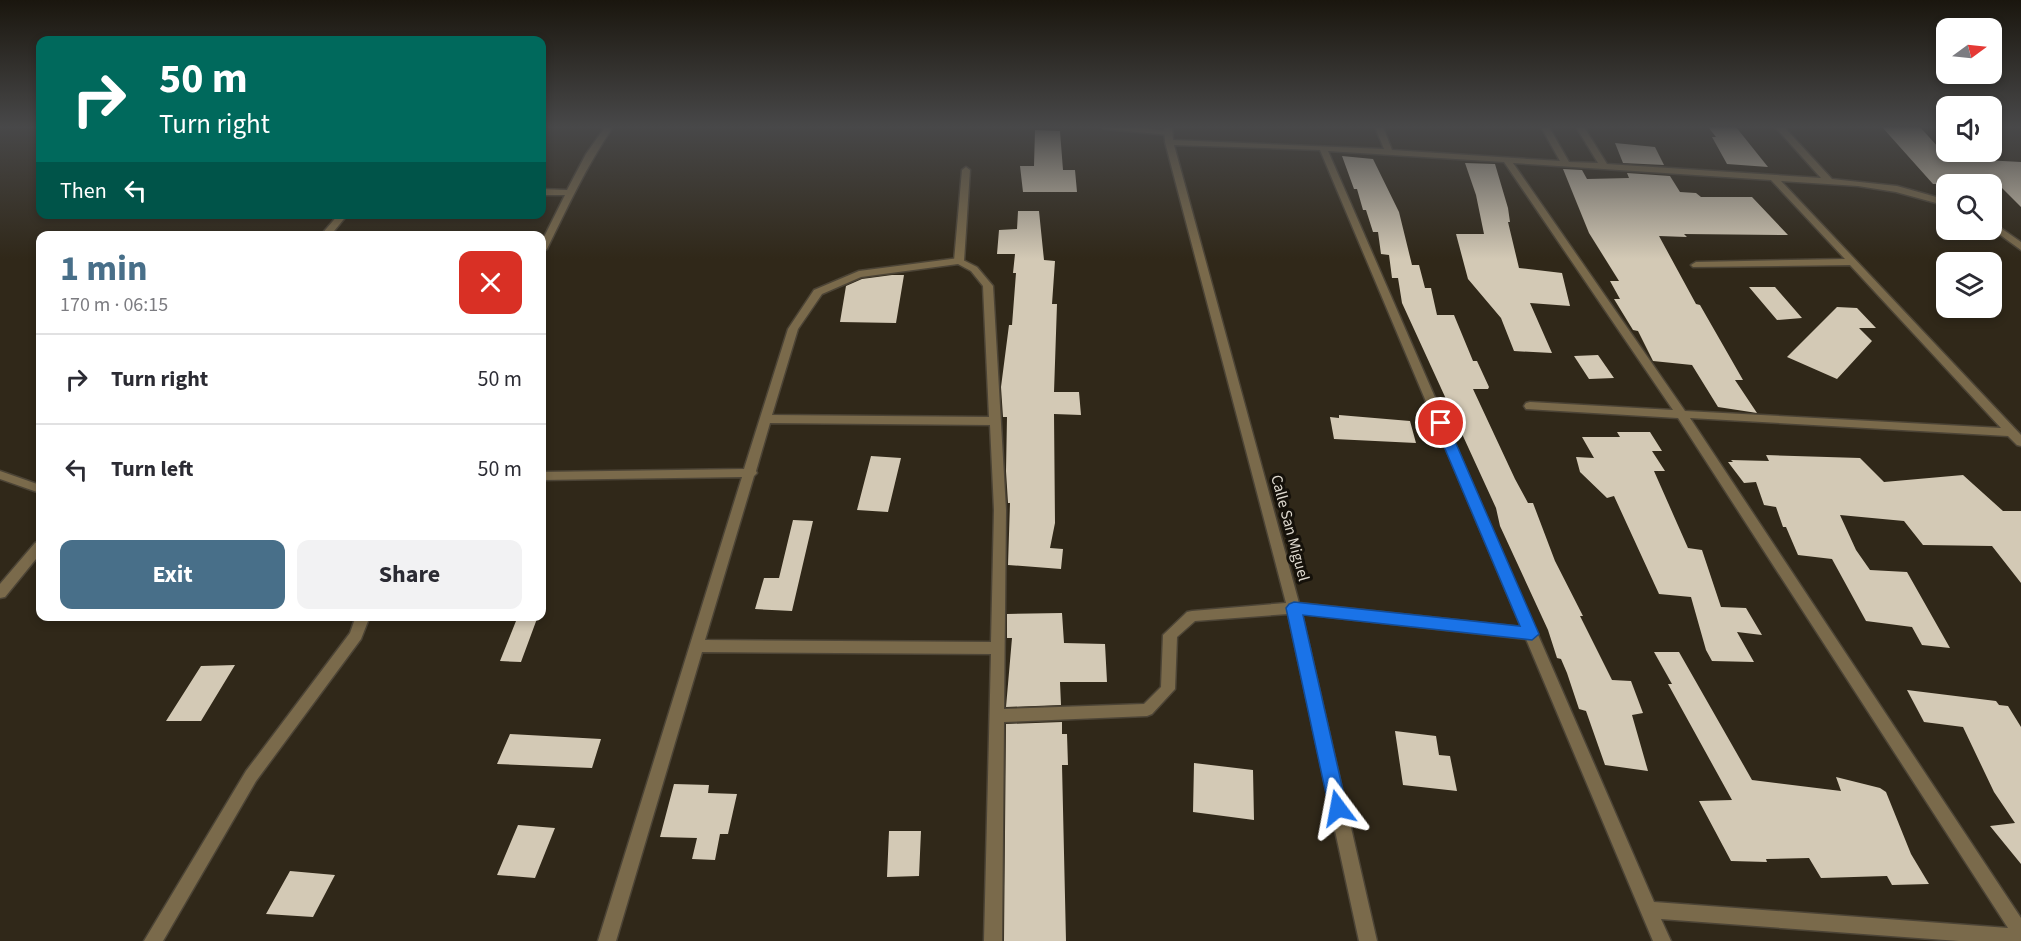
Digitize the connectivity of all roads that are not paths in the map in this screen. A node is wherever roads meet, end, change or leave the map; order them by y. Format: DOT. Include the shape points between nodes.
graph roads {
  1 [pos="966,170"];
  2 [pos="582,171"];
  3 [pos="1179,171"];
  4 [pos="1333,171"];
  5 [pos="1515,171"];
  6 [pos="1665,171"];
  7 [pos="1820,171"];
  8 [pos="1774,178"];
  9 [pos="1829,181"];
  10 [pos="546,192"];
  11 [pos="572,193"];
  12 [pos="1936,200"];
  13 [pos="339,219"];
  14 [pos="329,231"];
  15 [pos="2002,233"];
  16 [pos="546,242"];
  17 [pos="2021,247"];
  18 [pos="959,261"];
  19 [pos="1853,262"];
  20 [pos="1696,265"];
  21 [pos="1530,406"];
  22 [pos="1683,416"];
  23 [pos="766,419"];
  24 [pos="995,421"];
  25 [pos="2011,432"];
  26 [pos="2021,442"];
  27 [pos="751,473"];
  28 [pos="0,475"];
  29 [pos="546,476"];
  30 [pos="36,488"];
  31 [pos="36,551"];
  32 [pos="0,593"];
  33 [pos="1294,608"];
  34 [pos="361,621"];
  35 [pos="1532,634"];
  36 [pos="698,646"];
  37 [pos="998,648"];
  38 [pos="996,716"];
  39 [pos="1649,910"];
  40 [pos="2021,935"];
  41 [pos="153,941"];
  42 [pos="608,941"];
  43 [pos="993,941"];
  44 [pos="1368,941"];
  45 [pos="1662,941"];
  1 -- 18 [label="street"];
  2 -- 11 [label="street"];
  3 -- 33 [label="street, Calle San Miguel"];
  4 -- 35 [label="street"];
  5 -- 22 [label="street"];
  6 -- 8 [label="street"];
  7 -- 9 [label="street"];
  8 -- 9 [label="street"];
  8 -- 19 [label="street"];
  9 -- 12 [label="street" via="1897,189"];
  10 -- 11 [label="street"];
  11 -- 16 [label="street"];
  13 -- 14 [label="street"];
  15 -- 17 [label="street"];
  18 -- 23 [label="street" via="859,274 818,292 793,329"];
  18 -- 24 [label="street" via="974,269 988,286"];
  19 -- 20 [label="street"];
  19 -- 25 [label="street"];
  21 -- 22 [label="street"];
  22 -- 25 [label="street"];
  22 -- 40 [label="street"];
  23 -- 24 [label="street"];
  23 -- 27 [label="street"];
  24 -- 37 [label="street" via="1000,510"];
  25 -- 26 [label="street"];
  27 -- 29 [label="street"];
  27 -- 36 [label="street"];
  28 -- 30 [label="street"];
  31 -- 32 [label="street"];
  33 -- 35 [label="street"];
  33 -- 38 [label="street" via="1191,616 1170,635 1168,689 1147,710"];
  33 -- 44 [label="street, Calle San Miguel"];
  34 -- 41 [label="street" via="356,635 251,776"];
  35 -- 39 [label="street"];
  36 -- 37 [label="street"];
  36 -- 42 [label="street"];
  37 -- 38 [label="street"];
  38 -- 43 [label="street"];
  39 -- 40 [label="street"];
  39 -- 45 [label="street"];
}
